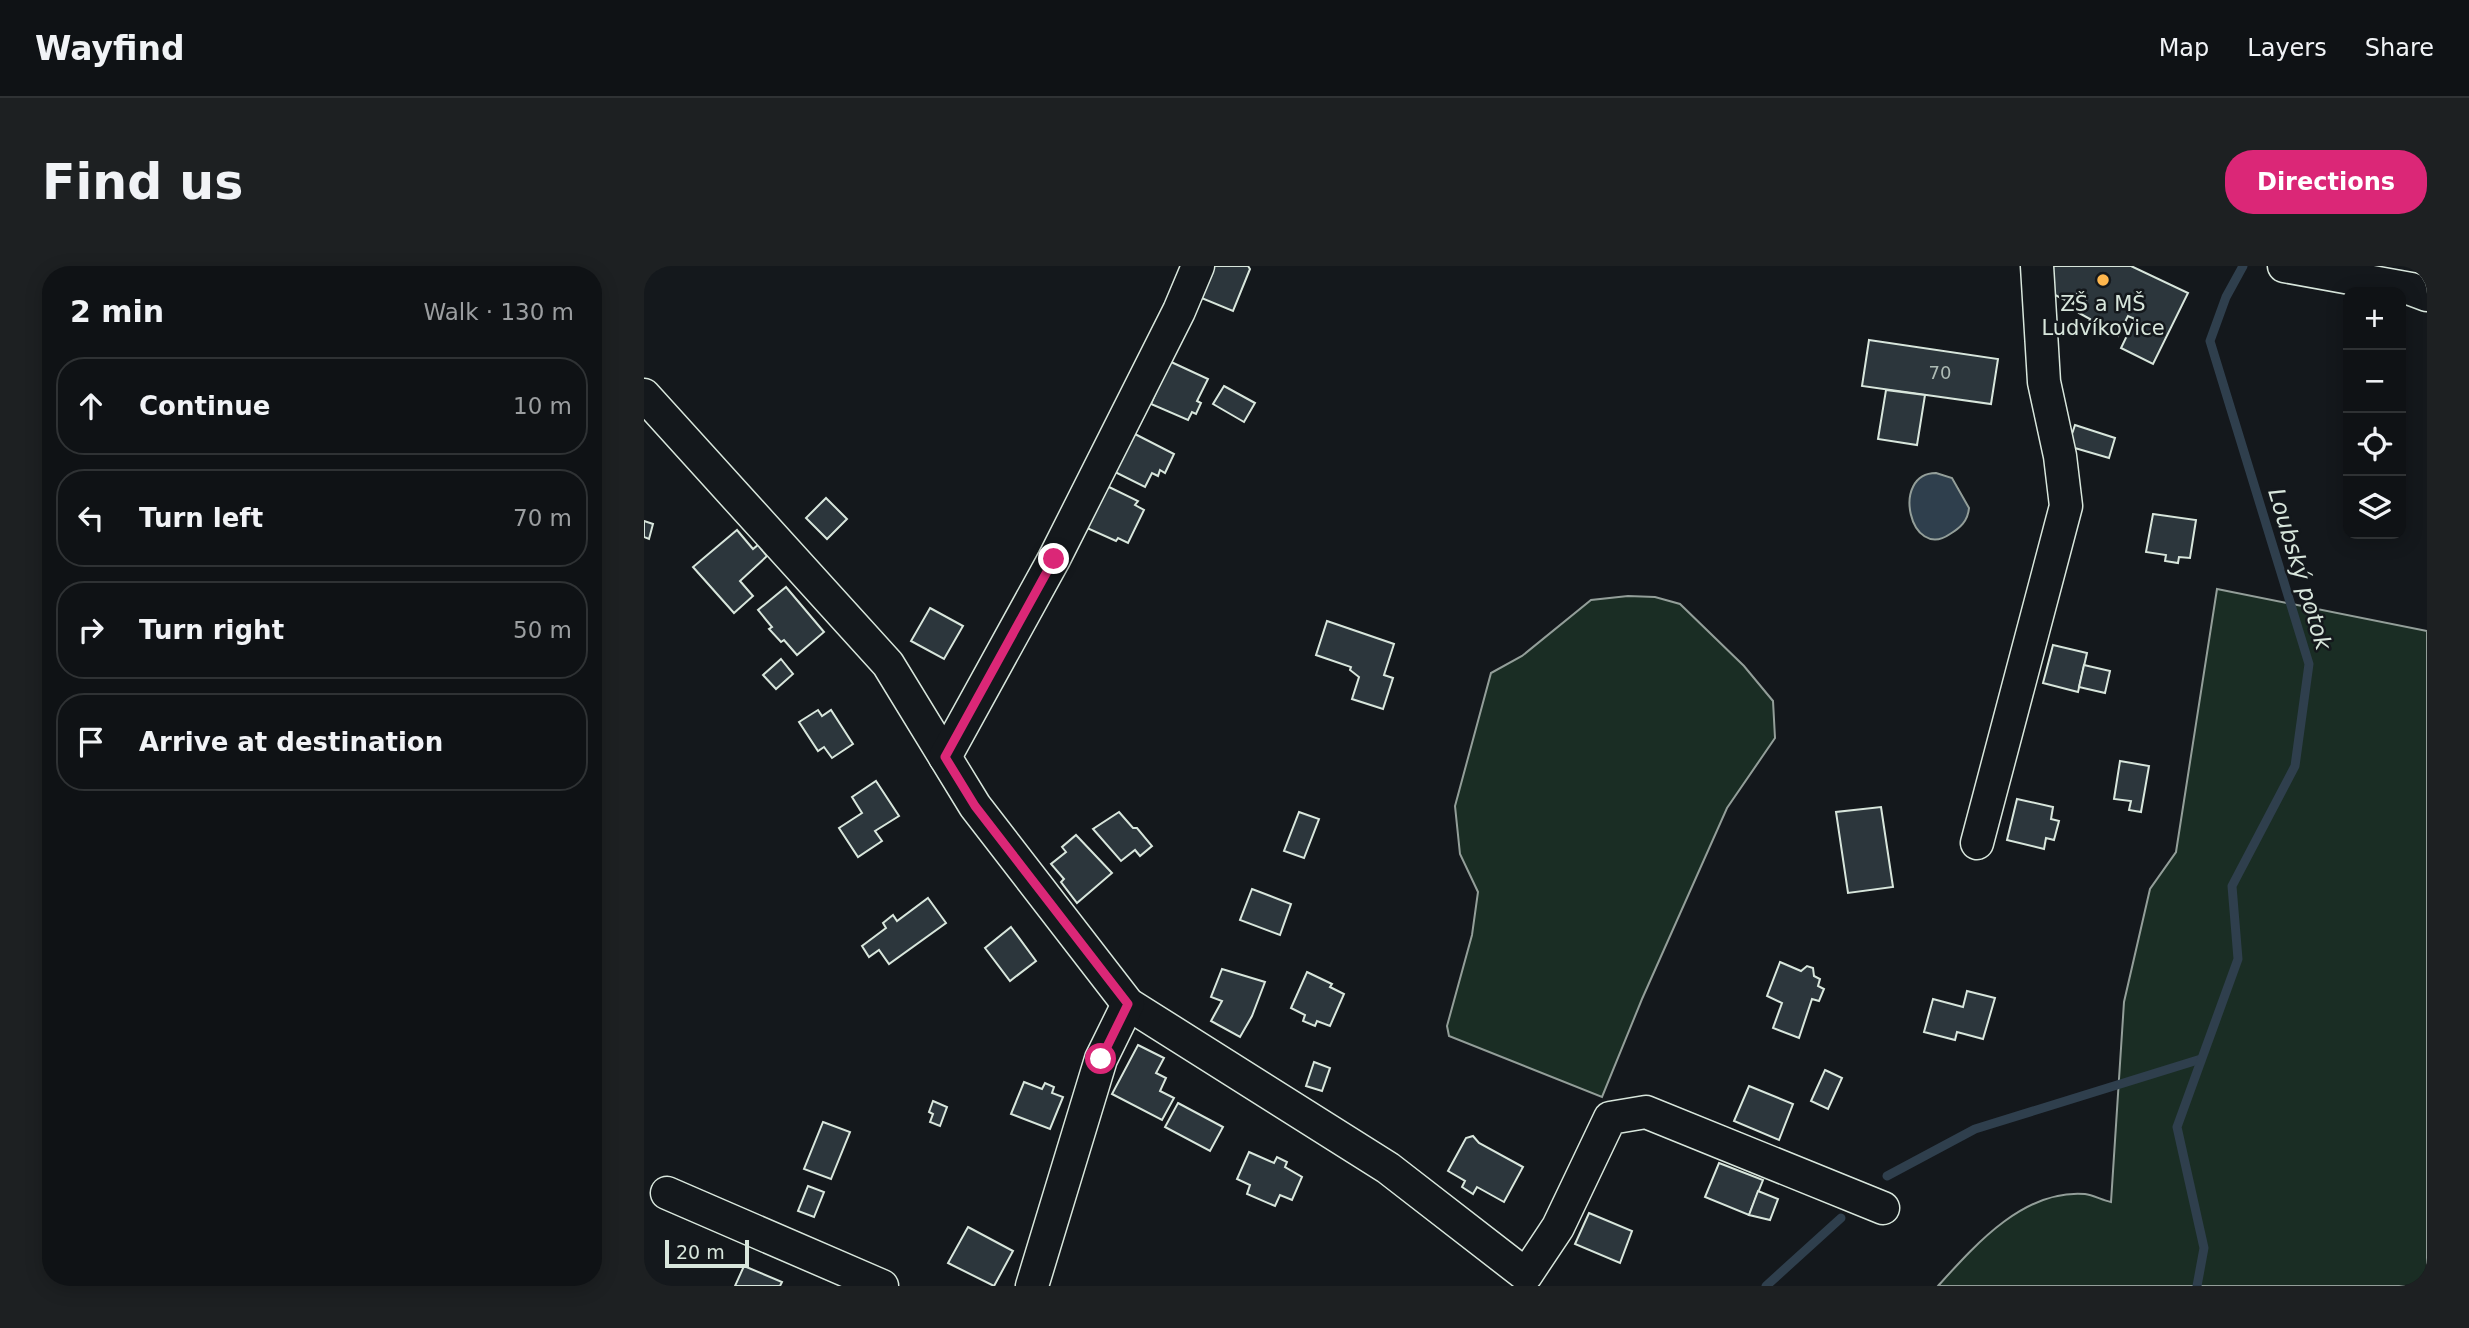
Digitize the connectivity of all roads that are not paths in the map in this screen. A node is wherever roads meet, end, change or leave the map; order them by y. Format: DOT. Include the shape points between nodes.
graph roads {
  1 [pos="1198,266"];
  2 [pos="2037,266"];
  3 [pos="2284,266"];
  4 [pos="2427,295"];
  5 [pos="644,395"];
  6 [pos="945,757"];
  7 [pos="1977,843"];
  8 [pos="1128,1004"];
  9 [pos="667,1193"];
  10 [pos="1883,1208"];
  11 [pos="1529,1281"];
  12 [pos="882,1286"];
  13 [pos="1032,1286"];
  1 -- 6 [label="street" via="1054,559"];
  2 -- 7 [label="street" via="2044,382 2066,506"];
  3 -- 4 [label="street"];
  5 -- 6 [label="street" via="888,664"];
  6 -- 8 [label="street" via="975,806"];
  8 -- 11 [label="street" via="1388,1168"];
  8 -- 13 [label="street" via="1101,1059"];
  9 -- 12 [label="street"];
  10 -- 11 [label="street" via="1646,1112 1610,1118"];
}
